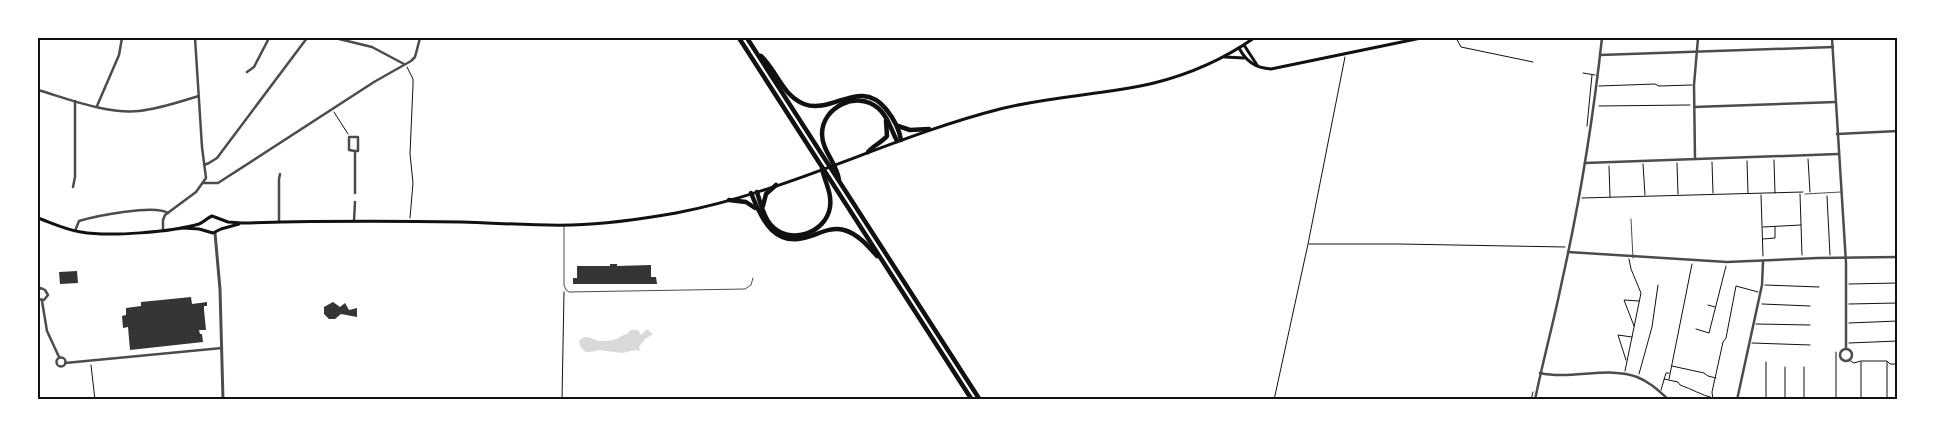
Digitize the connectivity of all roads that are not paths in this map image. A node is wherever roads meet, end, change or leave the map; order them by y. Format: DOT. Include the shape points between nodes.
graph roads {
  1 [pos="122,38"];
  2 [pos="195,38"];
  3 [pos="269,38"];
  4 [pos="307,38"];
  5 [pos="335,38"];
  6 [pos="420,38"];
  7 [pos="739,38"];
  8 [pos="747,38"];
  9 [pos="1254,38"];
  10 [pos="1422,38"];
  11 [pos="1602,38"];
  12 [pos="1698,38"];
  13 [pos="1832,38"];
  14 [pos="1244,45"];
  15 [pos="1833,47"];
  16 [pos="1238,48"];
  17 [pos="754,50"];
  18 [pos="1695,52"];
  19 [pos="1600,55"];
  20 [pos="1222,57"];
  21 [pos="1245,58"];
  22 [pos="404,64"];
  23 [pos="1258,66"];
  24 [pos="247,72"];
  25 [pos="38,90"];
  26 [pos="199,96"];
  27 [pos="75,101"];
  28 [pos="1835,102"];
  29 [pos="97,106"];
  30 [pos="1694,106"];
  31 [pos="885,117"];
  32 [pos="898,126"];
  33 [pos="929,129"];
  34 [pos="1898,131"];
  35 [pos="1837,134"];
  36 [pos="899,140"];
  37 [pos="355,151"];
  38 [pos="868,152"];
  39 [pos="824,154"];
  40 [pos="1839,154"];
  41 [pos="1695,159"];
  42 [pos="1585,163"];
  43 [pos="204,164"];
  44 [pos="280,174"];
  45 [pos="827,178"];
  46 [pos="203,183"];
  47 [pos="776,186"];
  48 [pos="73,187"];
  49 [pos="757,192"];
  50 [pos="1841,192"];
  51 [pos="355,193"];
  52 [pos="751,193"];
  53 [pos="1805,194"];
  54 [pos="729,200"];
  55 [pos="355,202"];
  56 [pos="760,210"];
  57 [pos="168,213"];
  58 [pos="38,218"];
  59 [pos="219,218"];
  60 [pos="1632,219"];
  61 [pos="206,220"];
  62 [pos="354,221"];
  63 [pos="279,222"];
  64 [pos="242,224"];
  65 [pos="564,225"];
  66 [pos="180,227"];
  67 [pos="163,229"];
  68 [pos="221,229"];
  69 [pos="206,230"];
  70 [pos="75,231"];
  71 [pos="215,233"];
  72 [pos="1568,252"];
  73 [pos="1898,257"];
  74 [pos="1632,258"];
  75 [pos="1845,258"];
  76 [pos="1763,262"];
  77 [pos="889,270"];
  78 [pos="752,278"];
  79 [pos="38,290"];
  80 [pos="38,299"];
  81 [pos="42,301"];
  82 [pos="222,348"];
  83 [pos="1846,348"];
  84 [pos="59,358"];
  85 [pos="65,363"];
  86 [pos="1540,373"];
  87 [pos="223,400"];
  88 [pos="972,400"];
  89 [pos="980,400"];
  90 [pos="1535,400"];
  91 [pos="1669,400"];
  92 [pos="1737,400"];
  1 -- 29 [label="street" via="119,55"];
  2 -- 26 [label="street"];
  3 -- 24 [label="street" via="254,68"];
  4 -- 43 [label="street" via="216,158"];
  5 -- 22 [label="street" via="372,47"];
  6 -- 22 [label="street" via="415,57"];
  7 -- 45 [label="highway"];
  8 -- 17 [label="highway"];
  9 -- 14 [label="main road"];
  10 -- 23 [label="main road" via="1277,68"];
  11 -- 19 [label="street"];
  12 -- 18 [label="street"];
  13 -- 15 [label="street"];
  14 -- 16 [label="main road"];
  14 -- 23 [label="main road"];
  15 -- 18 [label="street"];
  15 -- 28 [label="street"];
  16 -- 20 [label="main road"];
  16 -- 21 [label="main road"];
  17 -- 32 [label="highway" via="765,59 797,101 816,106 863,96 883,106"];
  17 -- 39 [label="highway"];
  18 -- 19 [label="street"];
  18 -- 30 [label="street"];
  19 -- 42 [label="street"];
  20 -- 21 [label="main road"];
  20 -- 33 [label="main road" via="1198,69 1157,82 1024,103"];
  21 -- 23 [label="main road"];
  22 -- 46 [label="street" via="218,183"];
  25 -- 27 [label="street"];
  26 -- 29 [label="street" via="138,111"];
  26 -- 43 [label="street"];
  27 -- 29 [label="street"];
  27 -- 48 [label="street"];
  28 -- 30 [label="street"];
  28 -- 35 [label="street"];
  30 -- 41 [label="street"];
  31 -- 36 [label="highway"];
  31 -- 38 [label="highway" via="887,136"];
  31 -- 39 [label="highway" via="872,104 860,101 832,109 822,127"];
  32 -- 33 [label="highway"];
  32 -- 36 [label="highway"];
  33 -- 36 [label="main road"];
  34 -- 35 [label="street"];
  35 -- 40 [label="street"];
  36 -- 38 [label="main road"];
  37 -- 37 [label="street" via="349,150 349,137 358,137 358,151"];
  37 -- 51 [label="street"];
  38 -- 47 [label="main road"];
  39 -- 89 [label="highway"];
  40 -- 41 [label="street"];
  40 -- 50 [label="street"];
  41 -- 42 [label="street"];
  42 -- 72 [label="street"];
  43 -- 46 [label="street" via="206,178"];
  44 -- 63 [label="street"];
  45 -- 56 [label="highway" via="829,213 814,231 802,235 783,233 770,224"];
  45 -- 77 [label="highway"];
  46 -- 57 [label="street"];
  47 -- 49 [label="main road"];
  47 -- 56 [label="highway" via="764,198"];
  49 -- 52 [label="main road"];
  49 -- 56 [label="highway"];
  50 -- 53 [label="lane"];
  50 -- 75 [label="street"];
  52 -- 54 [label="main road"];
  52 -- 56 [label="highway"];
  54 -- 56 [label="highway" via="746,202"];
  54 -- 65 [label="main road" via="634,220"];
  55 -- 62 [label="street"];
  56 -- 77 [label="highway" via="768,228 787,238 809,237 830,229 844,230 867,244"];
  57 -- 67 [label="street" via="163,220"];
  57 -- 70 [label="street" via="161,209 97,216 79,221"];
  58 -- 70 [label="main road"];
  59 -- 61 [label="main road" via="212,216"];
  59 -- 64 [label="main road"];
  59 -- 68 [label="main road"];
  60 -- 74 [label="lane"];
  61 -- 66 [label="main road"];
  61 -- 69 [label="main road"];
  62 -- 63 [label="main road"];
  62 -- 65 [label="main road"];
  63 -- 64 [label="main road"];
  64 -- 68 [label="main road"];
  65 -- 78 [label="lane" via="566,290 569,292 745,289 751,285"];
  66 -- 67 [label="main road"];
  66 -- 69 [label="main road"];
  67 -- 70 [label="main road" via="118,234"];
  68 -- 71 [label="main road"];
  69 -- 71 [label="main road"];
  71 -- 82 [label="street"];
  72 -- 74 [label="street"];
  72 -- 86 [label="street"];
  73 -- 75 [label="street"];
  74 -- 76 [label="street"];
  75 -- 76 [label="street"];
  75 -- 83 [label="street"];
  76 -- 92 [label="street" via="1762,285"];
  77 -- 88 [label="highway"];
  79 -- 81 [label="street" via="47,291 47,297"];
  80 -- 81 [label="street"];
  81 -- 84 [label="street" via="47,331"];
  82 -- 85 [label="street"];
  82 -- 87 [label="street"];
  83 -- 83 [label="street" via="1840,351 1842,360 1849,360 1852,353"];
  84 -- 85 [label="street" via="64,358"];
  84 -- 85 [label="street" via="58,365"];
  86 -- 90 [label="street"];
  86 -- 91 [label="street" via="1625,374 1638,378"];
}
